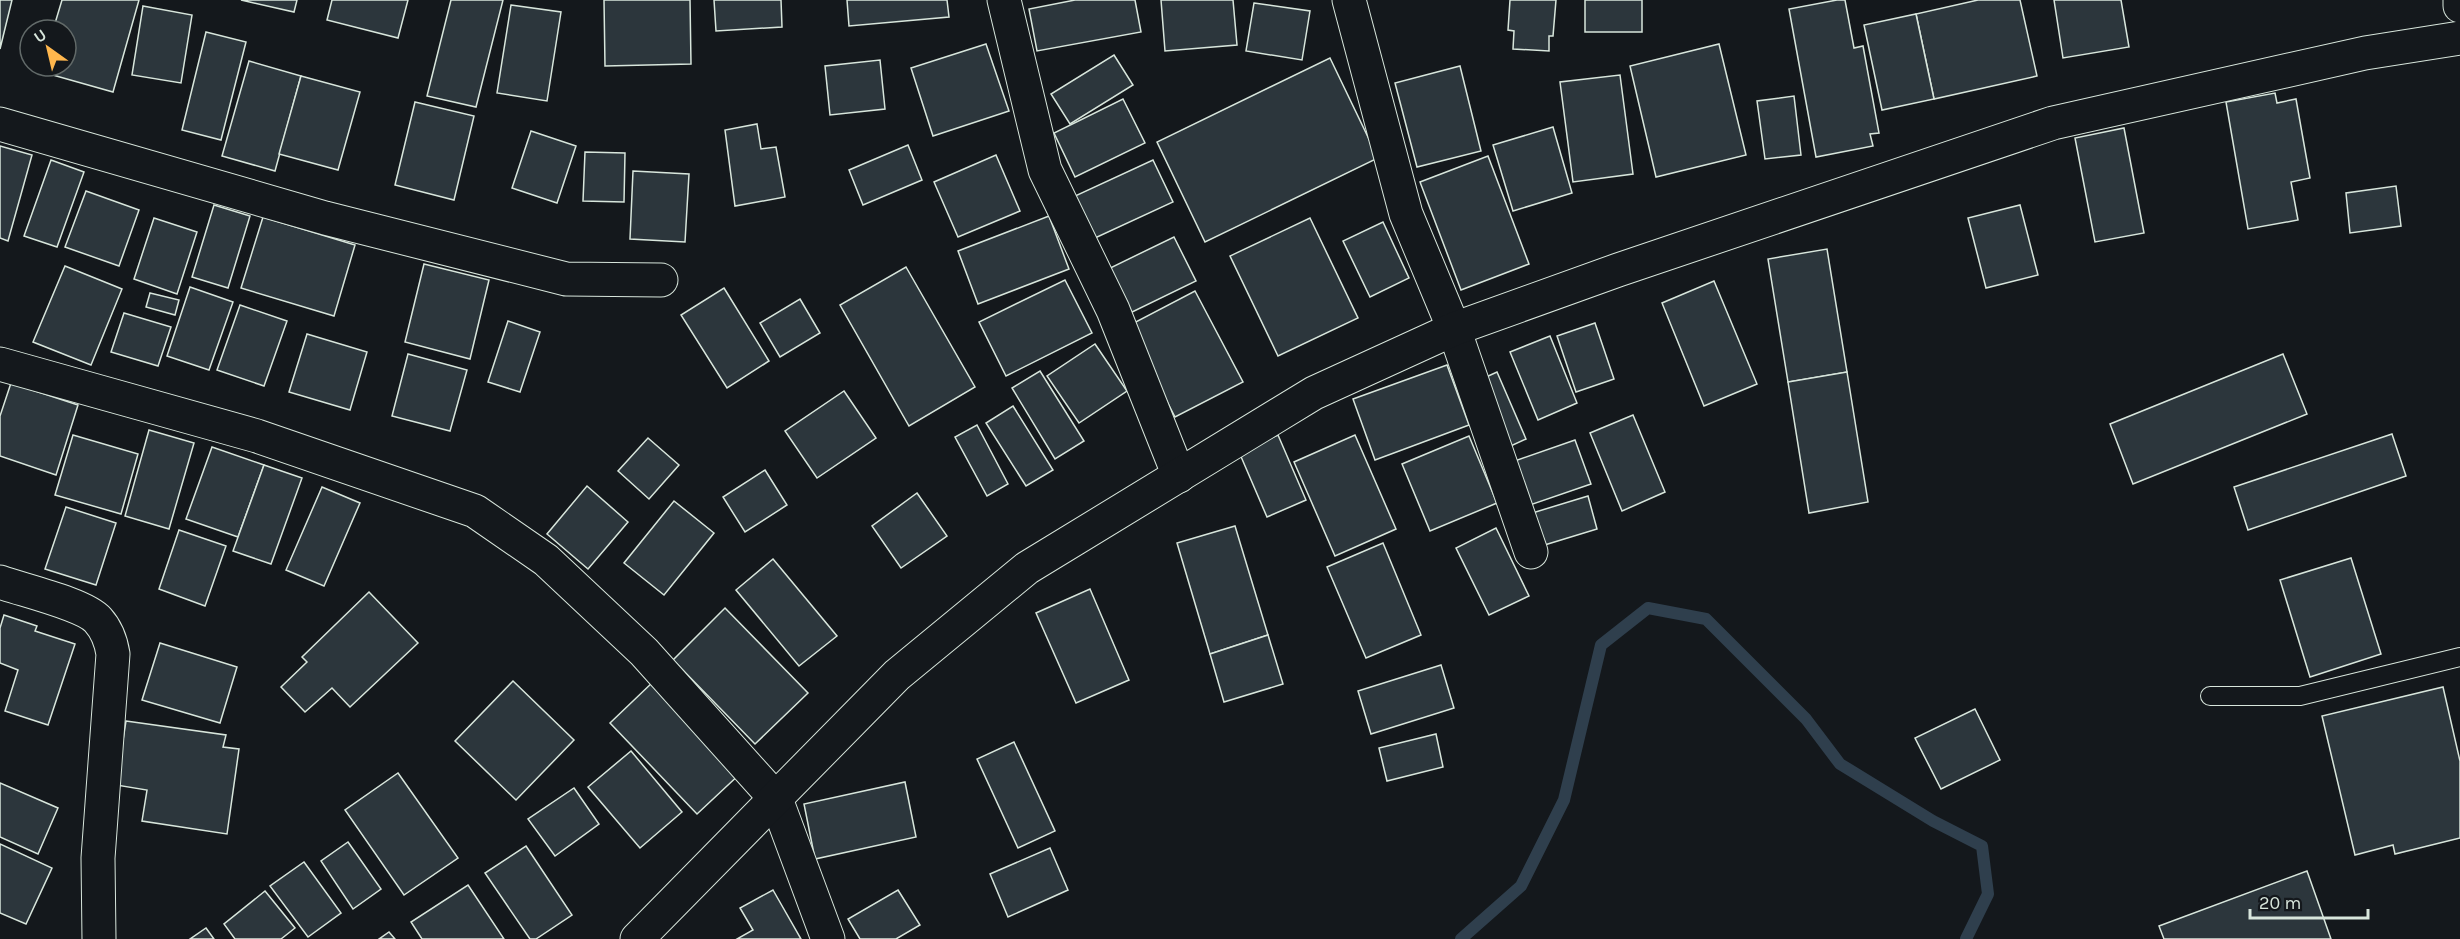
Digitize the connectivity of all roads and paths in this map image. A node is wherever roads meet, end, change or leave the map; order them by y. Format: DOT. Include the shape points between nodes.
graph roads {
  1 [pos="1004,0"];
  2 [pos="1349,0"];
  3 [pos="2460,0"];
  4 [pos="2460,6"];
  5 [pos="2460,38"];
  6 [pos="0,124"];
  7 [pos="662,280"];
  8 [pos="1454,328"];
  9 [pos="0,364"];
  10 [pos="1179,476"];
  11 [pos="1531,552"];
  12 [pos="0,582"];
  13 [pos="2460,657"];
  14 [pos="2210,696"];
  15 [pos="776,799"];
  16 [pos="99,939"];
  17 [pos="637,939"];
  18 [pos="828,939"];
  1 -- 10 [label="main road" via="1044,170 1113,310"];
  2 -- 8 [label="main road" via="1406,214"];
  3 -- 4 [label="main road"];
  5 -- 8 [label="main road" via="2366,53 2053,123"];
  6 -- 7 [label="main road" via="325,218 566,279"];
  8 -- 10 [label="main road" via="1314,393"];
  8 -- 11 [label="main road"];
  9 -- 15 [label="main road" via="257,436 475,511 546,560 644,652"];
  10 -- 15 [label="main road" via="1027,568 897,675"];
  12 -- 16 [label="main road" via="83,609 96,618 110,639 113,654 98,858"];
  13 -- 14 [label="lane" via="2300,696"];
  15 -- 17 [label="main road"];
  15 -- 18 [label="main road"];
}
